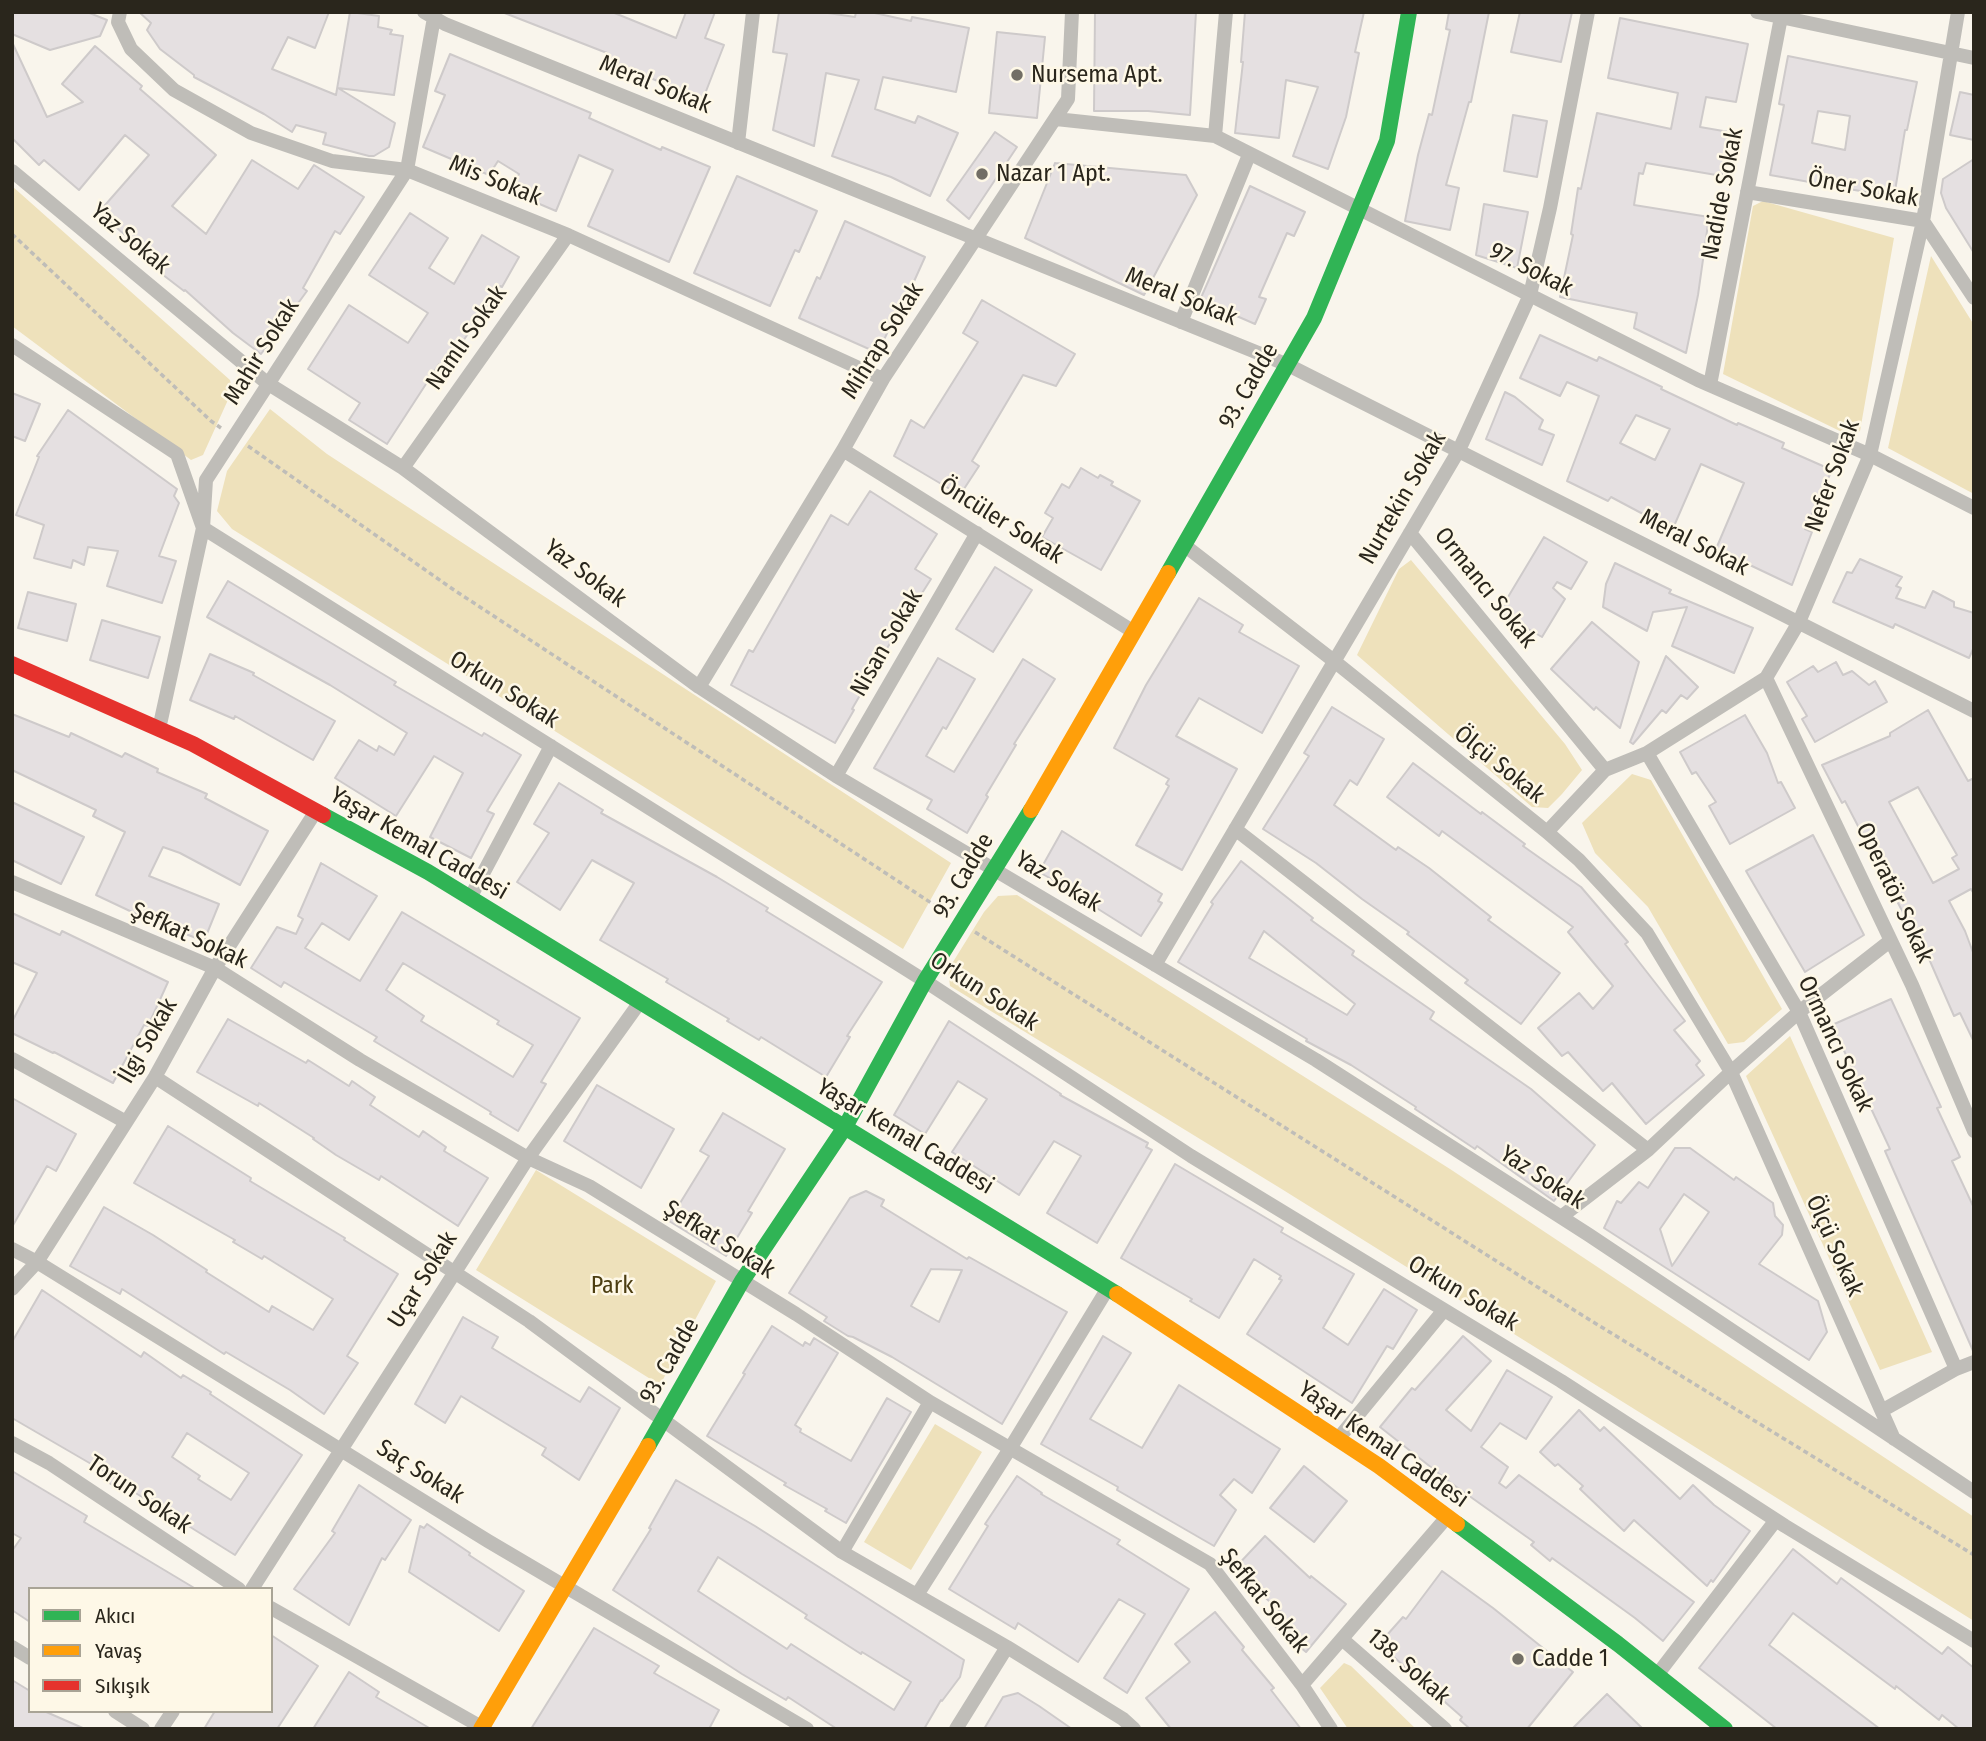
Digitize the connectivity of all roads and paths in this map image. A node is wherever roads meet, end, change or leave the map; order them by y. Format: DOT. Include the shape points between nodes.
graph roads {
  1 [pos="120,12"];
  2 [pos="753,12"];
  3 [pos="1226,12"];
  4 [pos="1409,12"];
  5 [pos="1588,12"];
  6 [pos="1757,12"];
  7 [pos="1958,12"];
  8 [pos="1069,13"];
  9 [pos="431,14"];
  10 [pos="1781,15"];
  11 [pos="1951,51"];
  12 [pos="1974,58"];
  13 [pos="1056,119"];
  14 [pos="1215,136"];
  15 [pos="738,143"];
  16 [pos="1250,155"];
  17 [pos="407,170"];
  18 [pos="12,171"];
  19 [pos="1747,192"];
  20 [pos="1359,208"];
  21 [pos="1923,221"];
  22 [pos="568,236"];
  23 [pos="975,239"];
  24 [pos="1530,295"];
  25 [pos="1974,298"];
  26 [pos="1181,322"];
  27 [pos="12,345"];
  28 [pos="1288,365"];
  29 [pos="883,379"];
  30 [pos="267,383"];
  31 [pos="1710,385"];
  32 [pos="844,450"];
  33 [pos="1459,450"];
  34 [pos="1870,455"];
  35 [pos="404,468"];
  36 [pos="1974,508"];
  37 [pos="203,528"];
  38 [pos="977,533"];
  39 [pos="1410,533"];
  40 [pos="1184,545"];
  41 [pos="1799,622"];
  42 [pos="1134,632"];
  43 [pos="1334,661"];
  44 [pos="12,664"];
  45 [pos="1766,678"];
  46 [pos="699,687"];
  47 [pos="1974,711"];
  48 [pos="159,729"];
  49 [pos="551,746"];
  50 [pos="1647,753"];
  51 [pos="1605,770"];
  52 [pos="835,776"];
  53 [pos="316,811"];
  54 [pos="1235,829"];
  55 [pos="1547,832"];
  56 [pos="993,870"];
  57 [pos="12,883"];
  58 [pos="470,898"];
  59 [pos="1890,942"];
  60 [pos="1155,965"];
  61 [pos="215,968"];
  62 [pos="925,981"];
  63 [pos="640,1002"];
  64 [pos="1799,1012"];
  65 [pos="12,1059"];
  66 [pos="1731,1072"];
  67 [pos="155,1077"];
  68 [pos="126,1122"];
  69 [pos="845,1127"];
  70 [pos="1974,1131"];
  71 [pos="1648,1150"];
  72 [pos="528,1158"];
  73 [pos="1561,1217"];
  74 [pos="12,1249"];
  75 [pos="37,1262"];
  76 [pos="454,1272"];
  77 [pos="742,1281"];
  78 [pos="1108,1288"];
  79 [pos="12,1289"];
  80 [pos="1444,1310"];
  81 [pos="1974,1362"];
  82 [pos="1956,1369"];
  83 [pos="930,1402"];
  84 [pos="1883,1410"];
  85 [pos="663,1420"];
  86 [pos="1894,1439"];
  87 [pos="1338,1440"];
  88 [pos="12,1443"];
  89 [pos="1011,1447"];
  90 [pos="342,1450"];
  91 [pos="1974,1492"];
  92 [pos="1447,1517"];
  93 [pos="1776,1520"];
  94 [pos="842,1552"];
  95 [pos="565,1586"];
  96 [pos="236,1587"];
  97 [pos="253,1587"];
  98 [pos="917,1595"];
  99 [pos="273,1609"];
  100 [pos="1342,1639"];
  101 [pos="1974,1641"];
  102 [pos="12,1647"];
  103 [pos="1007,1647"];
  104 [pos="28,1657"];
  105 [pos="1657,1675"];
  106 [pos="1302,1685"];
  107 [pos="118,1713"];
  108 [pos="172,1713"];
  109 [pos="482,1728"];
  110 [pos="143,1729"];
  111 [pos="162,1729"];
  112 [pos="807,1729"];
  113 [pos="956,1729"];
  114 [pos="1134,1729"];
  115 [pos="1331,1729"];
  116 [pos="1445,1729"];
  117 [pos="1725,1729"];
  1 -- 17 [label="street, Mis Sokak" via="118,22 131,49 174,90 240,127 332,161"];
  2 -- 15 [label="street"];
  3 -- 14 [label="street"];
  4 -- 20 [label="street, 93. Cadde" via="1387,141"];
  5 -- 24 [label="street, Nurtekin Sokak"];
  6 -- 10 [label="street"];
  7 -- 11 [label="street, Nefer Sokak"];
  8 -- 13 [label="street, Mihrap Sokak" via="1068,99"];
  9 -- 15 [label="street, Meral Sokak" via="445,24"];
  9 -- 17 [label="street, Mahir Sokak"];
  10 -- 11 [label="street"];
  10 -- 19 [label="street, Nadide Sokak"];
  11 -- 12 [label="street"];
  11 -- 21 [label="street, Nefer Sokak"];
  13 -- 14 [label="street, 97. Sokak"];
  13 -- 23 [label="street, Mihrap Sokak"];
  14 -- 16 [label="street, 97. Sokak"];
  15 -- 23 [label="street, Meral Sokak"];
  16 -- 20 [label="street, 97. Sokak"];
  16 -- 26 [label="street"];
  17 -- 22 [label="street, Mis Sokak"];
  17 -- 30 [label="street, Mahir Sokak"];
  18 -- 30 [label="street, Yaz Sokak"];
  19 -- 21 [label="street, Öner Sokak"];
  19 -- 31 [label="street, Nadide Sokak"];
  20 -- 24 [label="street, 97. Sokak"];
  20 -- 28 [label="street, 93. Cadde" via="1314,318"];
  21 -- 25 [label="street, Öner Sokak"];
  21 -- 34 [label="street, Nefer Sokak"];
  22 -- 29 [label="street, Mis Sokak"];
  22 -- 35 [label="street, Namlı Sokak"];
  23 -- 26 [label="street, Meral Sokak"];
  23 -- 29 [label="street, Mihrap Sokak"];
  24 -- 31 [label="street, 97. Sokak"];
  24 -- 33 [label="street, Nurtekin Sokak"];
  26 -- 28 [label="street, Meral Sokak"];
  27 -- 37 [label="street" via="177,454"];
  28 -- 33 [label="street, Meral Sokak"];
  28 -- 40 [label="street, 93. Cadde"];
  29 -- 32 [label="street, Mihrap Sokak"];
  30 -- 35 [label="street, Yaz Sokak"];
  30 -- 37 [label="street, Mahir Sokak" via="206,480"];
  31 -- 34 [label="street, 97. Sokak"];
  32 -- 38 [label="street, Öncüler Sokak"];
  32 -- 46 [label="street, Mihrap Sokak"];
  33 -- 39 [label="street, Nurtekin Sokak"];
  33 -- 41 [label="street, Meral Sokak"];
  34 -- 36 [label="street, 97. Sokak"];
  34 -- 41 [label="street, Nefer Sokak"];
  35 -- 46 [label="street, Yaz Sokak"];
  37 -- 48 [label="street, Mahir Sokak"];
  37 -- 49 [label="street, Orkun Sokak"];
  38 -- 42 [label="street, Öncüler Sokak"];
  38 -- 52 [label="street, Nisan Sokak"];
  39 -- 43 [label="street, Nurtekin Sokak"];
  39 -- 51 [label="street, Ormancı Sokak"];
  40 -- 42 [label="street, 93. Cadde"];
  40 -- 43 [label="street, Ölçü Sokak"];
  41 -- 45 [label="street, Nefer Sokak"];
  41 -- 47 [label="street, Meral Sokak"];
  42 -- 56 [label="street, 93. Cadde"];
  43 -- 54 [label="street, Nurtekin Sokak"];
  43 -- 55 [label="street, Ölçü Sokak"];
  44 -- 48 [label="street, Yaşar Kemal Caddesi"];
  45 -- 50 [label="street, Nefer Sokak"];
  45 -- 59 [label="street, Operatör Sokak"];
  46 -- 52 [label="street, Yaz Sokak"];
  48 -- 53 [label="street, Yaşar Kemal Caddesi"];
  49 -- 58 [label="street"];
  49 -- 62 [label="street, Orkun Sokak"];
  50 -- 51 [label="street, Nefer Sokak"];
  50 -- 64 [label="street, Ormancı Sokak"];
  51 -- 55 [label="street, Nefer Sokak"];
  52 -- 56 [label="street, Yaz Sokak"];
  53 -- 58 [label="street, Yaşar Kemal Caddesi"];
  53 -- 61 [label="street, İlgi Sokak"];
  54 -- 60 [label="street, Nurtekin Sokak"];
  54 -- 71 [label="street"];
  55 -- 66 [label="street, Ölçü Sokak" via="1647,933"];
  56 -- 60 [label="street, Yaz Sokak"];
  56 -- 62 [label="street, 93. Cadde"];
  57 -- 61 [label="street, Şefkat Sokak"];
  58 -- 63 [label="street, Yaşar Kemal Caddesi"];
  59 -- 64 [label="street"];
  59 -- 70 [label="street, Operatör Sokak"];
  60 -- 73 [label="street, Yaz Sokak" via="1315,1060"];
  61 -- 67 [label="street, İlgi Sokak"];
  61 -- 72 [label="street, Şefkat Sokak"];
  62 -- 69 [label="street, 93. Cadde"];
  62 -- 80 [label="street, Orkun Sokak" via="1191,1156"];
  63 -- 69 [label="street, Yaşar Kemal Caddesi"];
  63 -- 72 [label="street, Uçar Sokak"];
  64 -- 66 [label="street"];
  64 -- 82 [label="street, Ormancı Sokak"];
  65 -- 68 [label="street"];
  66 -- 71 [label="street"];
  66 -- 84 [label="street, Ölçü Sokak"];
  67 -- 68 [label="street, İlgi Sokak"];
  67 -- 76 [label="street"];
  68 -- 75 [label="street, İlgi Sokak"];
  69 -- 77 [label="street, 93. Cadde"];
  69 -- 78 [label="street, Yaşar Kemal Caddesi"];
  71 -- 73 [label="street"];
  72 -- 76 [label="street, Uçar Sokak"];
  72 -- 77 [label="street, Şefkat Sokak" via="589,1186"];
  73 -- 86 [label="street, Yaz Sokak"];
  74 -- 75 [label="street, Saç Sokak"];
  75 -- 79 [label="street, İlgi Sokak"];
  75 -- 90 [label="street, Saç Sokak"];
  76 -- 85 [label="street"];
  76 -- 90 [label="street, Uçar Sokak"];
  77 -- 83 [label="street, Şefkat Sokak"];
  77 -- 85 [label="street, 93. Cadde"];
  78 -- 87 [label="street, Yaşar Kemal Caddesi"];
  78 -- 89 [label="street"];
  80 -- 87 [label="street"];
  80 -- 93 [label="street, Orkun Sokak"];
  81 -- 82 [label="street"];
  82 -- 84 [label="street"];
  83 -- 89 [label="street, Şefkat Sokak"];
  83 -- 94 [label="street"];
  84 -- 86 [label="street, Ölçü Sokak"];
  85 -- 94 [label="street"];
  85 -- 95 [label="street, 93. Cadde"];
  86 -- 91 [label="street, Yaz Sokak"];
  87 -- 92 [label="street, Yaşar Kemal Caddesi"];
  88 -- 96 [label="street, Torun Sokak"];
  89 -- 98 [label="street"];
  89 -- 106 [label="street, Şefkat Sokak" via="1210,1564"];
  90 -- 95 [label="street, Saç Sokak"];
  90 -- 97 [label="street, Uçar Sokak"];
  92 -- 100 [label="street"];
  92 -- 105 [label="street, Yaşar Kemal Caddesi"];
  93 -- 101 [label="street, Orkun Sokak"];
  93 -- 105 [label="street"];
  94 -- 98 [label="street"];
  95 -- 109 [label="street, 93. Cadde"];
  95 -- 112 [label="street, Saç Sokak"];
  98 -- 103 [label="street"];
  99 -- 109 [label="street"];
  100 -- 106 [label="street"];
  100 -- 116 [label="street, 138. Sokak"];
  102 -- 104 [label="street"];
  103 -- 113 [label="street"];
  103 -- 114 [label="street"];
  105 -- 117 [label="street, Yaşar Kemal Caddesi"];
  106 -- 115 [label="street, Şefkat Sokak"];
  107 -- 110 [label="street"];
  108 -- 111 [label="street"];
}
